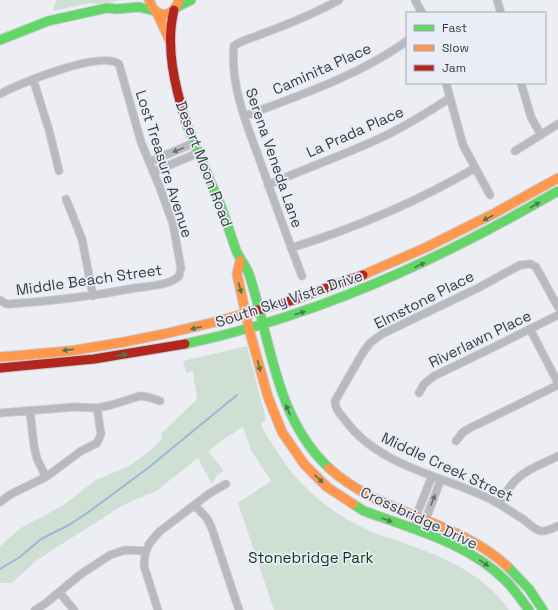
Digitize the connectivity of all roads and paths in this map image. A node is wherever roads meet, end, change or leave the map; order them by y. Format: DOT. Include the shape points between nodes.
graph roads {
  1 [pos="134,0"];
  2 [pos="149,0"];
  3 [pos="191,0"];
  4 [pos="339,0"];
  5 [pos="415,0"];
  6 [pos="497,0"];
  7 [pos="177,6"];
  8 [pos="107,8"];
  9 [pos="156,12"];
  10 [pos="421,12"];
  11 [pos="501,12"];
  12 [pos="0,40"];
  13 [pos="170,41"];
  14 [pos="406,42"];
  15 [pos="33,79"];
  16 [pos="446,84"];
  17 [pos="521,84"];
  18 [pos="0,94"];
  19 [pos="450,98"];
  20 [pos="245,116"];
  21 [pos="558,124"];
  22 [pos="541,135"];
  23 [pos="194,143"];
  24 [pos="515,151"];
  25 [pos="198,153"];
  26 [pos="149,162"];
  27 [pos="475,168"];
  28 [pos="59,171"];
  29 [pos="153,172"];
  30 [pos="558,178"];
  31 [pos="268,185"];
  32 [pos="558,192"];
  33 [pos="490,195"];
  34 [pos="66,198"];
  35 [pos="292,248"];
  36 [pos="240,261"];
  37 [pos="179,276"];
  38 [pos="302,276"];
  39 [pos="93,296"];
  40 [pos="1,301"];
  41 [pos="558,307"];
  42 [pos="258,311"];
  43 [pos="558,314"];
  44 [pos="247,315"];
  45 [pos="262,325"];
  46 [pos="249,329"];
  47 [pos="530,329"];
  48 [pos="0,357"];
  49 [pos="0,368"];
  50 [pos="558,384"];
  51 [pos="419,393"];
  52 [pos="160,401"];
  53 [pos="335,401"];
  54 [pos="97,408"];
  55 [pos="30,411"];
  56 [pos="0,413"];
  57 [pos="456,441"];
  58 [pos="558,456"];
  59 [pos="432,476"];
  60 [pos="46,477"];
  61 [pos="441,479"];
  62 [pos="226,484"];
  63 [pos="0,502"];
  64 [pos="499,504"];
  65 [pos="195,506"];
  66 [pos="416,517"];
  67 [pos="425,521"];
  68 [pos="558,526"];
  69 [pos="411,529"];
  70 [pos="421,532"];
  71 [pos="146,552"];
  72 [pos="59,592"];
  73 [pos="35,610"];
  74 [pos="74,610"];
  75 [pos="158,610"];
  76 [pos="239,610"];
  77 [pos="529,610"];
  78 [pos="543,610"];
  1 -- 8 [label="street" via="116,3"];
  2 -- 9 [label="street, Desert Moon Road"];
  3 -- 7 [label="street"];
  4 -- 20 [label="street, Serena Veneda Lane" via="293,22 238,42 234,46 233,69"];
  5 -- 10 [label="street"];
  6 -- 11 [label="street"];
  7 -- 9 [label="street" via="166,14"];
  7 -- 13 [label="street, Desert Moon Road" via="171,22"];
  8 -- 9 [label="street" via="138,7"];
  8 -- 12 [label="street" via="48,21"];
  9 -- 13 [label="street, Desert Moon Road"];
  13 -- 23 [label="street, Desert Moon Road" via="178,97"];
  14 -- 20 [label="street, Caminita Place" via="366,66"];
  15 -- 18 [label="street"];
  15 -- 26 [label="street, Lost Treasure Avenue" via="83,64 108,60 116,62 121,68 133,119"];
  15 -- 28 [label="street"];
  16 -- 19 [label="street"];
  17 -- 22 [label="street" via="531,117"];
  19 -- 27 [label="street" via="463,145"];
  19 -- 31 [label="street, La Prada Place" via="390,133"];
  20 -- 31 [label="street, Serena Veneda Lane"];
  21 -- 22 [label="street"];
  22 -- 24 [label="street"];
  23 -- 25 [label="street, Desert Moon Road"];
  23 -- 26 [label="street, one-way"];
  25 -- 29 [label="street"];
  25 -- 36 [label="street, Desert Moon Road"];
  26 -- 29 [label="street, Lost Treasure Avenue"];
  27 -- 33 [label="street"];
  27 -- 35 [label="street" via="421,198 335,234"];
  29 -- 37 [label="street, Lost Treasure Avenue" via="174,230 181,268"];
  30 -- 42 [label="street, South Sky Vista Drive, one-way" via="495,215 410,256 331,288"];
  31 -- 35 [label="street, Serena Veneda Lane"];
  45 -- 32 [label="street, South Sky Vista Drive, one-way" via="325,305 395,277 484,233"];
  34 -- 39 [label="street" via="82,239"];
  35 -- 38 [label="street, Serena Veneda Lane"];
  36 -- 42 [label="street, Desert Moon Road" via="248,272"];
  36 -- 44 [label="street, Desert Moon Road, one-way" via="237,274"];
  37 -- 39 [label="street, Middle Beach Street" via="171,281"];
  39 -- 40 [label="street, Middle Beach Street" via="10,304"];
  41 -- 53 [label="street, Elmstone Place" via="538,269 531,264 520,265 382,334 370,343 362,354"];
  42 -- 44 [label="street, South Sky Vista Drive"];
  42 -- 45 [label="street, Crossbridge Drive"];
  43 -- 47 [label="street, Riverlawn Place"];
  44 -- 46 [label="street, Crossbridge Drive"];
  44 -- 48 [label="street, South Sky Vista Drive, one-way" via="123,343"];
  45 -- 46 [label="street, South Sky Vista Drive"];
  66 -- 45 [label="street, Crossbridge Drive, one-way" via="347,484 311,448 293,422 286,406"];
  49 -- 46 [label="street, South Sky Vista Drive, one-way" via="122,355"];
  46 -- 69 [label="street, Crossbridge Drive, one-way" via="272,410 282,432 304,464 327,487 354,505"];
  47 -- 50 [label="street"];
  47 -- 51 [label="street, Riverlawn Place" via="434,376 424,384"];
  50 -- 57 [label="street" via="470,428"];
  52 -- 54 [label="street" via="136,396"];
  53 -- 59 [label="street, Middle Creek Street" via="337,409 350,427 369,445 392,459"];
  54 -- 55 [label="street" via="74,407"];
  54 -- 60 [label="street" via="101,434 99,441 76,454"];
  55 -- 56 [label="street"];
  55 -- 60 [label="street" via="34,446"];
  58 -- 64 [label="street" via="520,476"];
  59 -- 61 [label="street, Middle Creek Street"];
  59 -- 66 [label="street"];
  60 -- 63 [label="street"];
  61 -- 64 [label="street, Middle Creek Street"];
  67 -- 61 [label="street, one-way"];
  62 -- 65 [label="street"];
  64 -- 68 [label="street, Middle Creek Street" via="541,531"];
  65 -- 71 [label="street" via="155,535"];
  65 -- 76 [label="street" via="211,526"];
  66 -- 67 [label="street, Crossbridge Drive"];
  66 -- 69 [label="street"];
  67 -- 70 [label="street"];
  67 -- 78 [label="street, Crossbridge Drive" via="471,541 500,560 525,585"];
  69 -- 70 [label="street, Crossbridge Drive"];
  70 -- 77 [label="street, Crossbridge Drive, one-way" via="464,550 482,561 507,582"];
  71 -- 72 [label="street" via="125,550 110,555"];
  71 -- 75 [label="street" via="146,572"];
  72 -- 73 [label="street"];
  72 -- 74 [label="street"];
}
